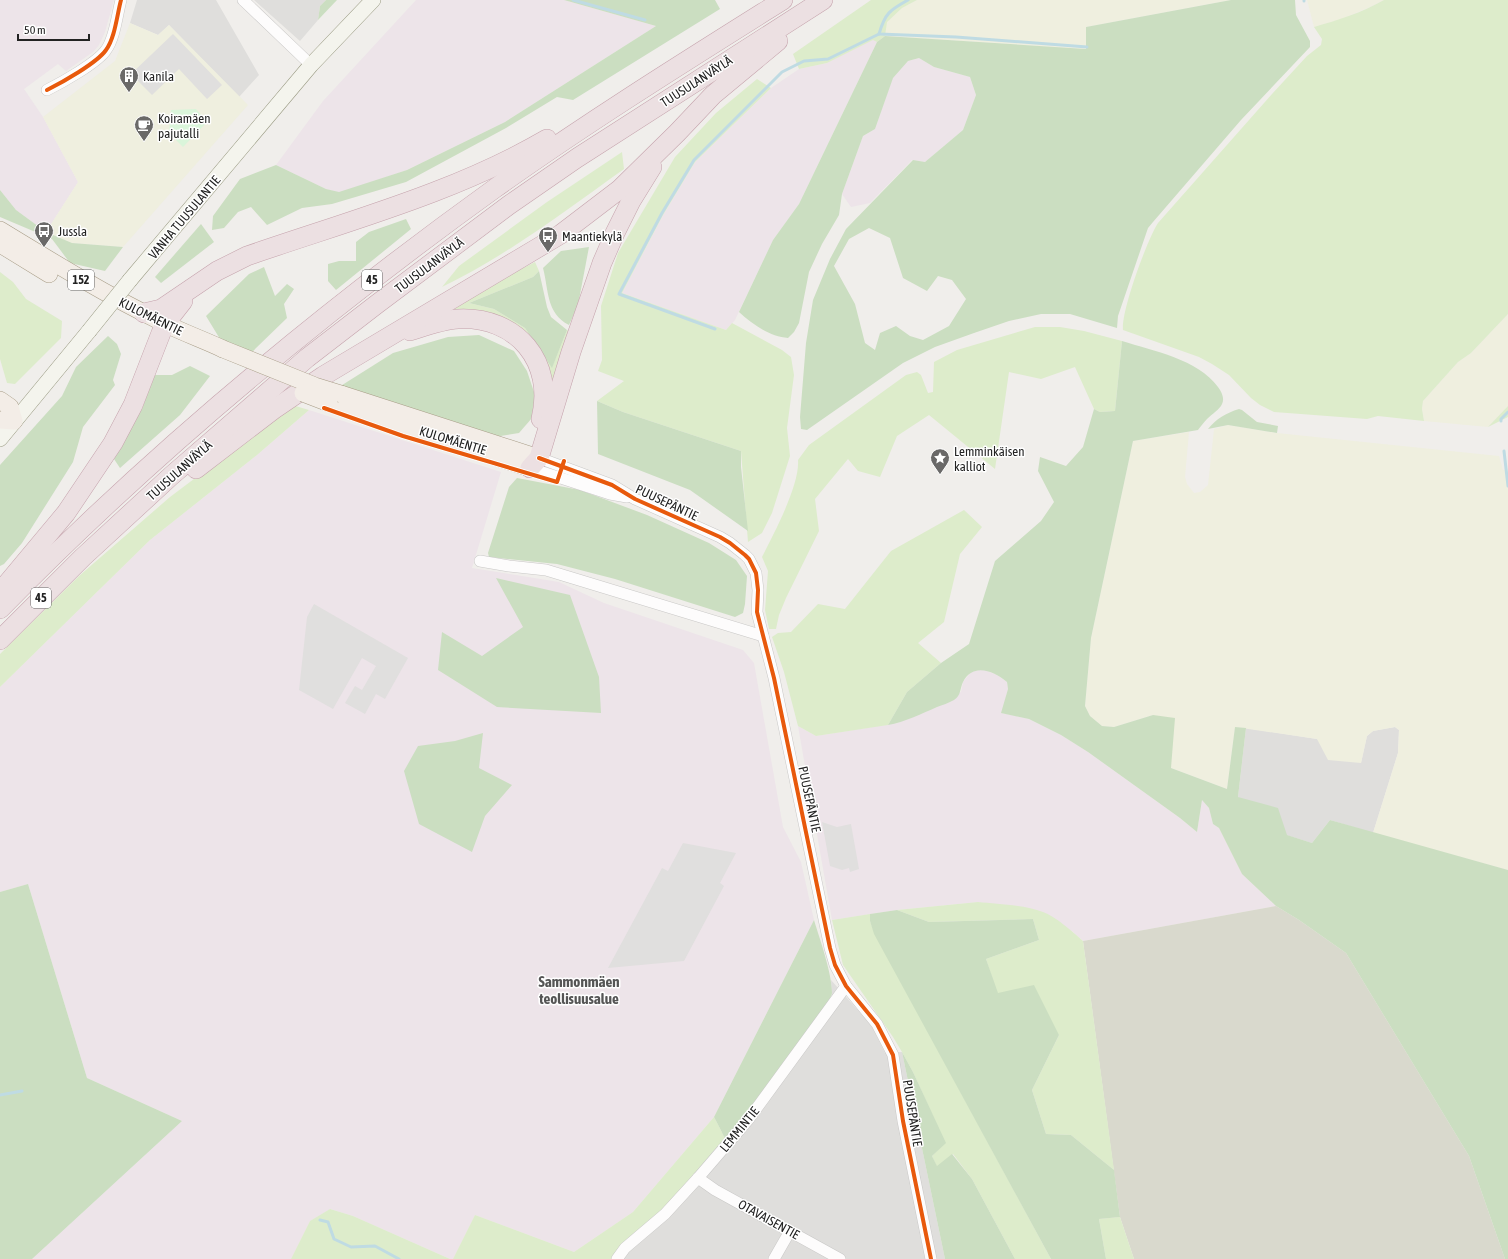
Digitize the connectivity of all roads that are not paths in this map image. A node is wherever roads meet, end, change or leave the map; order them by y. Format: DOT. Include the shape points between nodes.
graph roads {
  1 [pos="121,0"];
  2 [pos="243,0"];
  3 [pos="373,0"];
  4 [pos="783,0"];
  5 [pos="823,0"];
  6 [pos="830,0"];
  7 [pos="685,62"];
  8 [pos="311,65"];
  9 [pos="47,90"];
  10 [pos="677,133"];
  11 [pos="0,230"];
  12 [pos="0,244"];
  13 [pos="190,290"];
  14 [pos="144,313"];
  15 [pos="163,328"];
  16 [pos="369,349"];
  17 [pos="0,400"];
  18 [pos="7,421"];
  19 [pos="0,439"];
  20 [pos="533,460"];
  21 [pos="83,557"];
  22 [pos="480,561"];
  23 [pos="0,592"];
  24 [pos="0,609"];
  25 [pos="764,636"];
  26 [pos="0,640"];
  27 [pos="846,986"];
  28 [pos="698,1178"];
  29 [pos="790,1231"];
  30 [pos="618,1259"];
  31 [pos="774,1259"];
  32 [pos="840,1259"];
  33 [pos="931,1259"];
  1 -- 9 [label="street" via="106,51 64,82"];
  2 -- 8 [label="street"];
  3 -- 8 [label="main road, VANHA TUUSULANTIE"];
  4 -- 7 [label="highway, TUUSULANVÄYLÄ / 45"];
  5 -- 21 [label="highway, TUUSULANVÄYLÄ / 45" via="577,158 509,205 377,304 307,358 222,431"];
  6 -- 10 [label="highway" via="738,73"];
  7 -- 13 [label="highway" via="529,150 491,168 451,186 247,256 217,271"];
  7 -- 24 [label="highway, TUUSULANVÄYLÄ / 45" via="496,188 292,342 153,462 74,535"];
  8 -- 18 [label="main road, VANHA TUUSULANTIE, bridge" via="89,331"];
  10 -- 16 [label="highway" via="620,189 561,234"];
  10 -- 20 [label="highway" via="652,167 615,233 602,263"];
  11 -- 14 [label="main road, KULOMÄENTIE / 152" via="76,277"];
  12 -- 15 [label="main road, KULOMÄENTIE / 152" via="86,294"];
  13 -- 14 [label="highway" via="161,309"];
  13 -- 15 [label="highway"];
  14 -- 15 [label="main road, KULOMÄENTIE / 152"];
  15 -- 20 [label="main road, KULOMÄENTIE / 152, bridge" via="219,353 315,386 335,399"];
  15 -- 23 [label="highway" via="133,405 113,444 66,513"];
  16 -- 20 [label="highway" via="427,326 458,319 494,324 516,335 533,355 543,380 544,406"];
  16 -- 21 [label="highway" via="273,410 183,479 135,521"];
  17 -- 18 [label="main road" via="10,407"];
  18 -- 19 [label="main road, VANHA TUUSULANTIE"];
  20 -- 25 [label="street, PUUSEPÄNTIE" via="610,494 635,499 730,543 749,559 758,580 757,612"];
  21 -- 26 [label="highway, TUUSULANVÄYLÄ / 45"];
  22 -- 25 [label="street" via="553,571"];
  25 -- 27 [label="street, PUUSEPÄNTIE" via="830,948"];
  27 -- 28 [label="street, LEMMINTIE" via="748,1120"];
  27 -- 33 [label="street, PUUSEPÄNTIE" via="877,1024 893,1055 903,1121"];
  28 -- 29 [label="street, OTAVAISENTIE"];
  28 -- 30 [label="street, LEMMINTIE" via="665,1214 625,1248"];
  29 -- 31 [label="street"];
  29 -- 32 [label="street, OTAVAISENTIE"];
}
